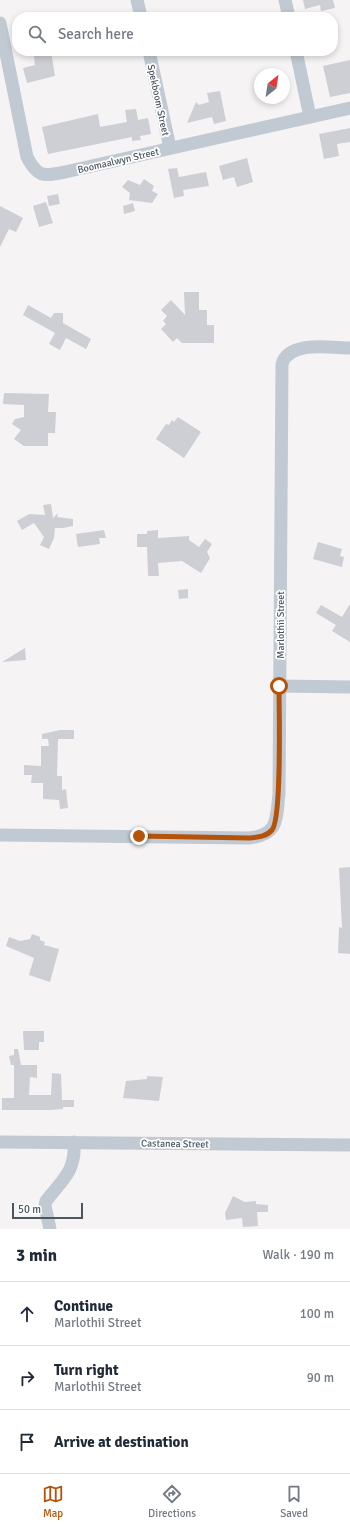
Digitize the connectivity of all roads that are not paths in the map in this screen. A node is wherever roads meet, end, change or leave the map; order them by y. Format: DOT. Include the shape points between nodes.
graph roads {
  1 [pos="137,0"];
  2 [pos="285,0"];
  3 [pos="140,12"];
  4 [pos="288,12"];
  5 [pos="0,23"];
  6 [pos="149,56"];
  7 [pos="297,56"];
  8 [pos="350,108"];
  9 [pos="310,116"];
  10 [pos="170,148"];
  11 [pos="350,348"];
  12 [pos="279,686"];
  13 [pos="350,687"];
  14 [pos="0,835"];
  15 [pos="0,1142"];
  16 [pos="74,1142"];
  17 [pos="350,1145"];
  18 [pos="50,1229"];
  1 -- 3 [label="street"];
  2 -- 4 [label="street"];
  5 -- 10 [label="street, Boomaalwyn Street" via="27,157 34,171 46,176"];
  6 -- 10 [label="street, Spekboom Street"];
  7 -- 9 [label="street"];
  8 -- 9 [label="street, Boomaalwyn Street"];
  9 -- 10 [label="street, Boomaalwyn Street"];
  11 -- 12 [label="street, Marlothii Street" via="301,348 287,355 282,364"];
  12 -- 13 [label="street"];
  12 -- 14 [label="street, Marlothii Street" via="279,794 275,825 265,835 249,838"];
  15 -- 16 [label="street, Castanea Street"];
  16 -- 17 [label="street, Castanea Street"];
  16 -- 18 [label="street" via="73,1166 46,1201"];
}
